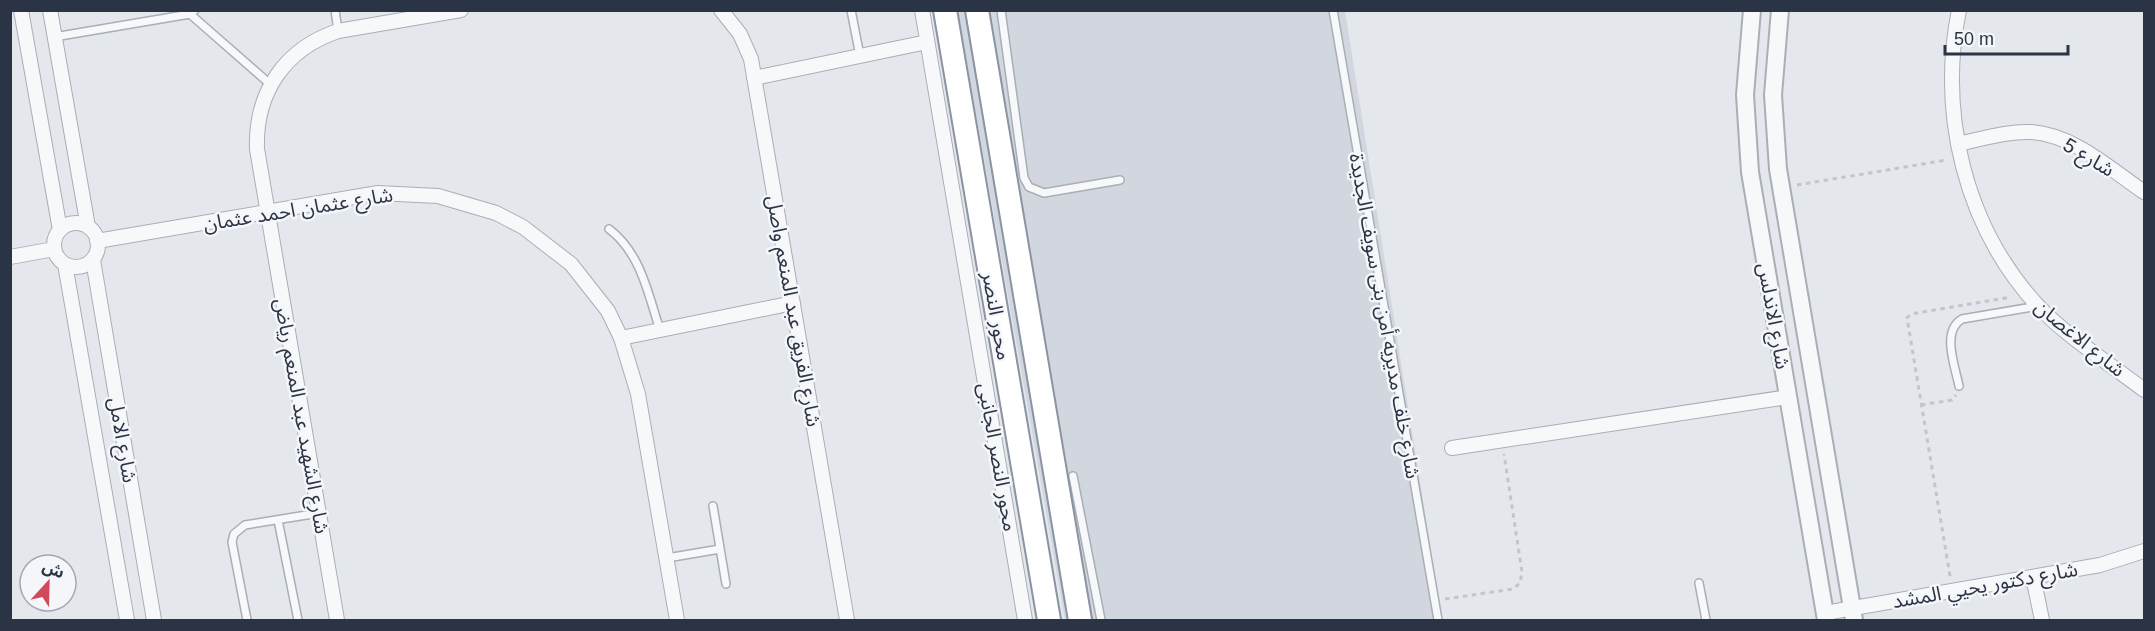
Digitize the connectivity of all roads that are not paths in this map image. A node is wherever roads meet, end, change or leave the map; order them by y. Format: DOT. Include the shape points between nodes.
graph roads {
  1 [pos="21,10"];
  2 [pos="50,10"];
  3 [pos="335,10"];
  4 [pos="461,10"];
  5 [pos="721,10"];
  6 [pos="851,10"];
  7 [pos="922,10"];
  8 [pos="945,10"];
  9 [pos="976,10"];
  10 [pos="1001,10"];
  11 [pos="1333,10"];
  12 [pos="1752,10"];
  13 [pos="1780,10"];
  14 [pos="1959,10"];
  15 [pos="193,12"];
  16 [pos="338,31"];
  17 [pos="54,37"];
  18 [pos="927,42"];
  19 [pos="860,56"];
  20 [pos="754,78"];
  21 [pos="270,84"];
  22 [pos="1959,151"];
  23 [pos="1119,180"];
  24 [pos="2145,192"];
  25 [pos="267,212"];
  26 [pos="88,227"];
  27 [pos="609,229"];
  28 [pos="60,230"];
  29 [pos="97,241"];
  30 [pos="54,249"];
  31 [pos="10,257"];
  32 [pos="93,260"];
  33 [pos="65,264"];
  34 [pos="792,303"];
  35 [pos="2038,306"];
  36 [pos="660,330"];
  37 [pos="621,338"];
  38 [pos="1959,386"];
  39 [pos="2145,390"];
  40 [pos="1788,397"];
  41 [pos="1452,448"];
  42 [pos="1051,462"];
  43 [pos="1022,466"];
  44 [pos="1074,476"];
  45 [pos="713,506"];
  46 [pos="319,513"];
  47 [pos="278,520"];
  48 [pos="720,549"];
  49 [pos="2145,551"];
  50 [pos="667,558"];
  51 [pos="2033,577"];
  52 [pos="1699,583"];
  53 [pos="726,584"];
  54 [pos="1853,614"];
  55 [pos="1826,617"];
  56 [pos="127,621"];
  57 [pos="154,621"];
  58 [pos="247,621"];
  59 [pos="298,621"];
  60 [pos="337,621"];
  61 [pos="677,621"];
  62 [pos="847,621"];
  63 [pos="1025,621"];
  64 [pos="1049,621"];
  65 [pos="1080,621"];
  66 [pos="1101,621"];
  67 [pos="1438,621"];
  68 [pos="1706,621"];
  69 [pos="2042,621"];
  1 -- 28 [label="street"];
  2 -- 17 [label="street"];
  3 -- 16 [label="lane"];
  4 -- 16 [label="street"];
  5 -- 20 [label="street, شارع الفريق عبد المنعم واصل" via="746,46"];
  6 -- 19 [label="lane"];
  7 -- 18 [label="street, محور النصر الجانبى"];
  8 -- 43 [label="highway, محور النصر"];
  9 -- 42 [label="highway, محور النصر"];
  10 -- 23 [label="lane" via="1026,183 1044,193"];
  11 -- 67 [label="lane, شارع خلف مديريه أمن بنى سويف الجديدة"];
  12 -- 40 [label="street, شارع الاندلس" via="1745,95 1750,172"];
  13 -- 54 [label="street, شارع الاندلس" via="1773,95 1781,187"];
  14 -- 22 [label="street, شارع الاغصان" via="1951,73"];
  15 -- 17 [label="lane"];
  15 -- 21 [label="lane"];
  16 -- 21 [label="street" via="306,45"];
  17 -- 26 [label="street"];
  18 -- 19 [label="street"];
  18 -- 63 [label="street, محور النصر الجانبى"];
  19 -- 20 [label="street"];
  20 -- 34 [label="street, شارع الفريق عبد المنعم واصل"];
  21 -- 25 [label="street" via="256,132"];
  22 -- 24 [label="street, شارع 5" via="2015,133 2047,135 2077,146"];
  22 -- 35 [label="street, شارع الاغصان" via="1970,193 1987,231 2003,260"];
  25 -- 29 [label="street, شارع عثمان احمد عثمان"];
  25 -- 37 [label="street, شارع عثمان احمد عثمان" via="378,194 438,196 468,203 523,227 571,264 608,311"];
  25 -- 46 [label="street, شارع الشهيد عبد المنعم رياض"];
  26 -- 28 [label="street" via="70,224"];
  26 -- 29 [label="street"];
  27 -- 36 [label="lane" via="639,266"];
  28 -- 30 [label="street"];
  29 -- 32 [label="street"];
  30 -- 31 [label="street"];
  30 -- 33 [label="street"];
  32 -- 33 [label="street" via="76,267"];
  32 -- 57 [label="street, شارع الامل"];
  33 -- 56 [label="street, شارع الامل"];
  34 -- 36 [label="street"];
  34 -- 62 [label="street, شارع الفريق عبد المنعم واصل"];
  35 -- 38 [label="lane" via="1958,322 1950,338"];
  35 -- 39 [label="street, شارع الاغصان"];
  36 -- 37 [label="street"];
  37 -- 50 [label="street, شارع عثمان احمد عثمان" via="639,394"];
  40 -- 41 [label="street"];
  40 -- 55 [label="street, شارع الاندلس"];
  42 -- 43 [label="highway"];
  42 -- 65 [label="highway, محور النصر"];
  43 -- 64 [label="highway, محور النصر"];
  44 -- 66 [label="lane"];
  45 -- 48 [label="lane"];
  46 -- 47 [label="lane"];
  46 -- 60 [label="street, شارع الشهيد عبد المنعم رياض"];
  47 -- 58 [label="lane" via="245,525 232,538"];
  47 -- 59 [label="lane"];
  48 -- 50 [label="lane"];
  48 -- 53 [label="lane"];
  49 -- 51 [label="street, شارع دكتور يحيي المشد" via="2100,565"];
  50 -- 61 [label="street, شارع عثمان احمد عثمان"];
  51 -- 54 [label="street, شارع دكتور يحيي المشد"];
  51 -- 69 [label="street"];
  52 -- 68 [label="lane"];
  54 -- 55 [label="street, شارع دكتور يحيي المشد"];
}
